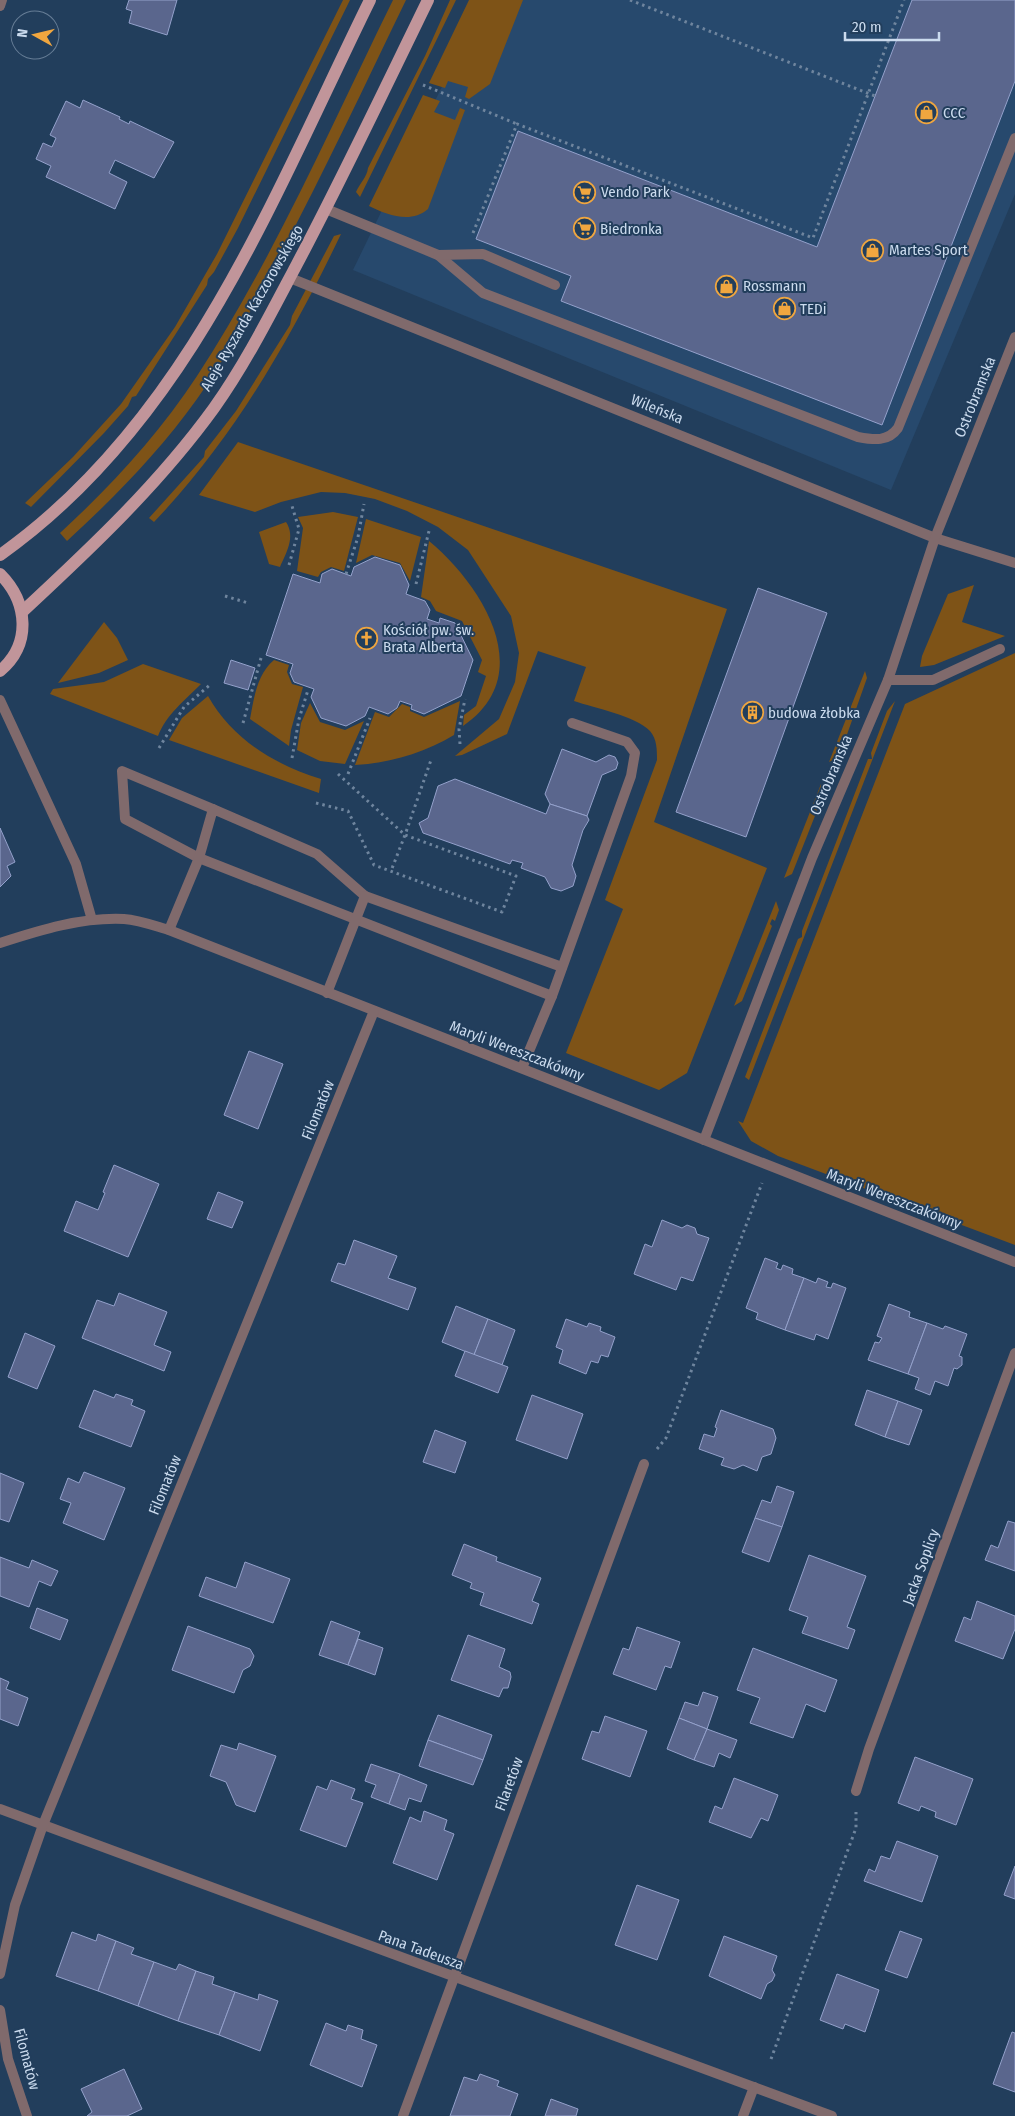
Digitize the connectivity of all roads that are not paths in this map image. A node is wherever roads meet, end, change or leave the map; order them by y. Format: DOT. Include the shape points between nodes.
graph roads {
  1 [pos="2,0"];
  2 [pos="370,0"];
  3 [pos="428,0"];
  4 [pos="0,6"];
  5 [pos="1015,138"];
  6 [pos="326,209"];
  7 [pos="438,255"];
  8 [pos="290,278"];
  9 [pos="555,285"];
  10 [pos="1015,337"];
  11 [pos="935,538"];
  12 [pos="0,555"];
  13 [pos="1015,563"];
  14 [pos="0,574"];
  15 [pos="22,612"];
  16 [pos="1000,649"];
  17 [pos="0,672"];
  18 [pos="888,680"];
  19 [pos="0,700"];
  20 [pos="572,723"];
  21 [pos="213,809"];
  22 [pos="199,858"];
  23 [pos="365,896"];
  24 [pos="92,920"];
  25 [pos="357,920"];
  26 [pos="169,930"];
  27 [pos="0,943"];
  28 [pos="562,967"];
  29 [pos="327,993"];
  30 [pos="552,996"];
  31 [pos="374,1012"];
  32 [pos="522,1068"];
  33 [pos="704,1140"];
  34 [pos="1015,1262"];
  35 [pos="1015,1353"];
  36 [pos="644,1464"];
  37 [pos="856,1791"];
  38 [pos="0,1809"];
  39 [pos="43,1825"];
  40 [pos="0,1974"];
  41 [pos="454,1978"];
  42 [pos="0,2010"];
  43 [pos="754,2087"];
  44 [pos="27,2116"];
  45 [pos="403,2116"];
  46 [pos="743,2116"];
  47 [pos="832,2116"];
  1 -- 4 [label="street"];
  2 -- 12 [label="main road, Aleje Ryszarda Kaczorowskiego" via="245,256 177,371 151,408 90,477 34,529"];
  3 -- 6 [label="main road, Aleje Ryszarda Kaczorowskiego"];
  5 -- 7 [label="street" via="898,428 884,439 858,437 483,293"];
  6 -- 7 [label="street"];
  6 -- 8 [label="main road, Aleje Ryszarda Kaczorowskiego"];
  7 -- 9 [label="street" via="483,254"];
  8 -- 11 [label="street, Wileńska"];
  8 -- 15 [label="main road, Aleje Ryszarda Kaczorowskiego" via="214,408 166,468 109,530"];
  10 -- 11 [label="street, Ostrobramska"];
  11 -- 13 [label="street, Wileńska"];
  11 -- 18 [label="street, Ostrobramska"];
  14 -- 15 [label="main road" via="18,597"];
  15 -- 17 [label="main road" via="20,644"];
  16 -- 18 [label="street" via="933,680"];
  18 -- 33 [label="street, Ostrobramska" via="812,858"];
  19 -- 24 [label="street" via="76,864"];
  20 -- 28 [label="street" via="627,742 635,753 631,776"];
  21 -- 22 [label="street"];
  21 -- 22 [label="street" via="122,771 125,818"];
  21 -- 23 [label="street" via="317,854"];
  22 -- 25 [label="street"];
  22 -- 26 [label="street"];
  23 -- 25 [label="street"];
  23 -- 28 [label="street"];
  24 -- 26 [label="street, Maryli Wereszczakówny" via="126,919"];
  24 -- 27 [label="street, Maryli Wereszczakówny" via="57,926"];
  25 -- 29 [label="street"];
  25 -- 30 [label="street"];
  26 -- 29 [label="street, Maryli Wereszczakówny"];
  28 -- 30 [label="street"];
  29 -- 31 [label="street, Maryli Wereszczakówny"];
  30 -- 32 [label="street"];
  31 -- 32 [label="street, Maryli Wereszczakówny"];
  31 -- 39 [label="street, Filomatów"];
  32 -- 33 [label="street, Maryli Wereszczakówny"];
  33 -- 34 [label="street, Maryli Wereszczakówny"];
  35 -- 37 [label="street, Jacka Soplicy"];
  36 -- 41 [label="street, Filaretów"];
  38 -- 39 [label="street, Pana Tadeusza"];
  39 -- 40 [label="street, Filomatów" via="15,1905"];
  39 -- 41 [label="street, Pana Tadeusza"];
  41 -- 43 [label="street, Pana Tadeusza"];
  41 -- 45 [label="street, Filaretów"];
  42 -- 44 [label="street, Filomatów" via="8,2059"];
  43 -- 46 [label="street"];
  43 -- 47 [label="street, Pana Tadeusza"];
}
